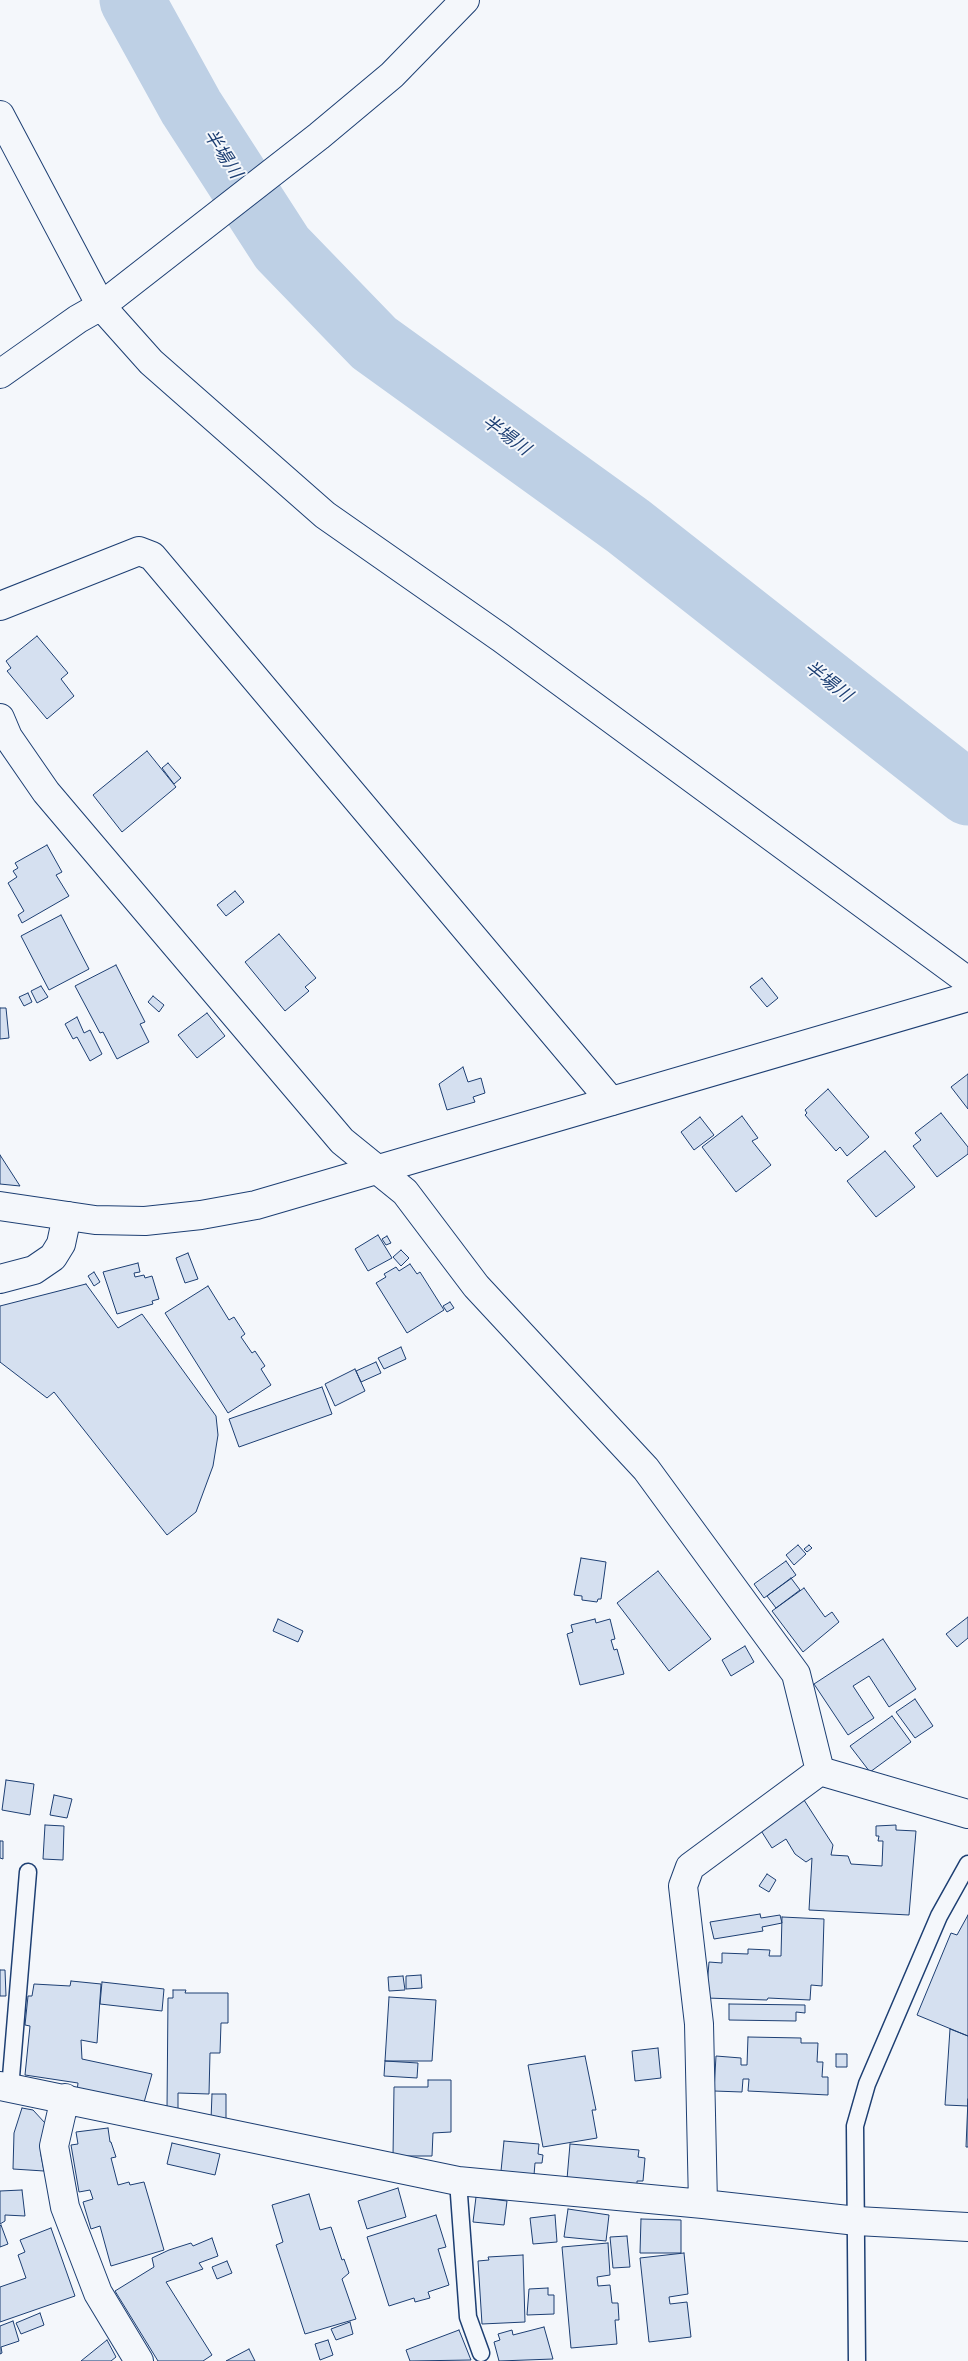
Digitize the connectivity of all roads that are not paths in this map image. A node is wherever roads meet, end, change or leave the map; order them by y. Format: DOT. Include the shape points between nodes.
graph roads {
  1 [pos="465,0"];
  2 [pos="0,115"];
  3 [pos="109,300"];
  4 [pos="0,374"];
  5 [pos="0,606"];
  6 [pos="0,718"];
  7 [pos="968,981"];
  8 [pos="968,997"];
  9 [pos="610,1101"];
  10 [pos="379,1169"];
  11 [pos="0,1206"];
  12 [pos="67,1216"];
  13 [pos="0,1279"];
  14 [pos="820,1770"];
  15 [pos="968,1814"];
  16 [pos="968,1864"];
  17 [pos="28,1872"];
  18 [pos="5,2087"];
  19 [pos="65,2098"];
  20 [pos="458,2181"];
  21 [pos="703,2204"];
  22 [pos="857,2222"];
  23 [pos="968,2227"];
  24 [pos="481,2352"];
  25 [pos="139,2361"];
  26 [pos="856,2361"];
  1 -- 3 [label="street" via="392,75"];
  2 -- 3 [label="street"];
  3 -- 4 [label="street"];
  3 -- 7 [label="street" via="151,362 325,515 501,638"];
  5 -- 9 [label="street" via="139,551 152,556"];
  6 -- 10 [label="street" via="8,738 46,792 342,1141"];
  8 -- 9 [label="street"];
  9 -- 10 [label="street"];
  10 -- 12 [label="street" via="256,1205 201,1215 145,1222"];
  10 -- 14 [label="street" via="405,1192 476,1286 646,1469 796,1674"];
  11 -- 12 [label="street"];
  12 -- 13 [label="street" via="61,1244 53,1257 34,1270"];
  14 -- 15 [label="street"];
  14 -- 21 [label="street" via="690,1867 684,1886 699,2024"];
  16 -- 22 [label="lane" via="939,1916 867,2084 855,2126"];
  17 -- 18 [label="lane"];
  18 -- 19 [label="street"];
  19 -- 20 [label="street"];
  19 -- 25 [label="street" via="54,2146 65,2207 98,2293"];
  20 -- 21 [label="street"];
  20 -- 24 [label="lane" via="468,2317"];
  21 -- 22 [label="street"];
  22 -- 23 [label="street"];
  22 -- 26 [label="lane"];
}
